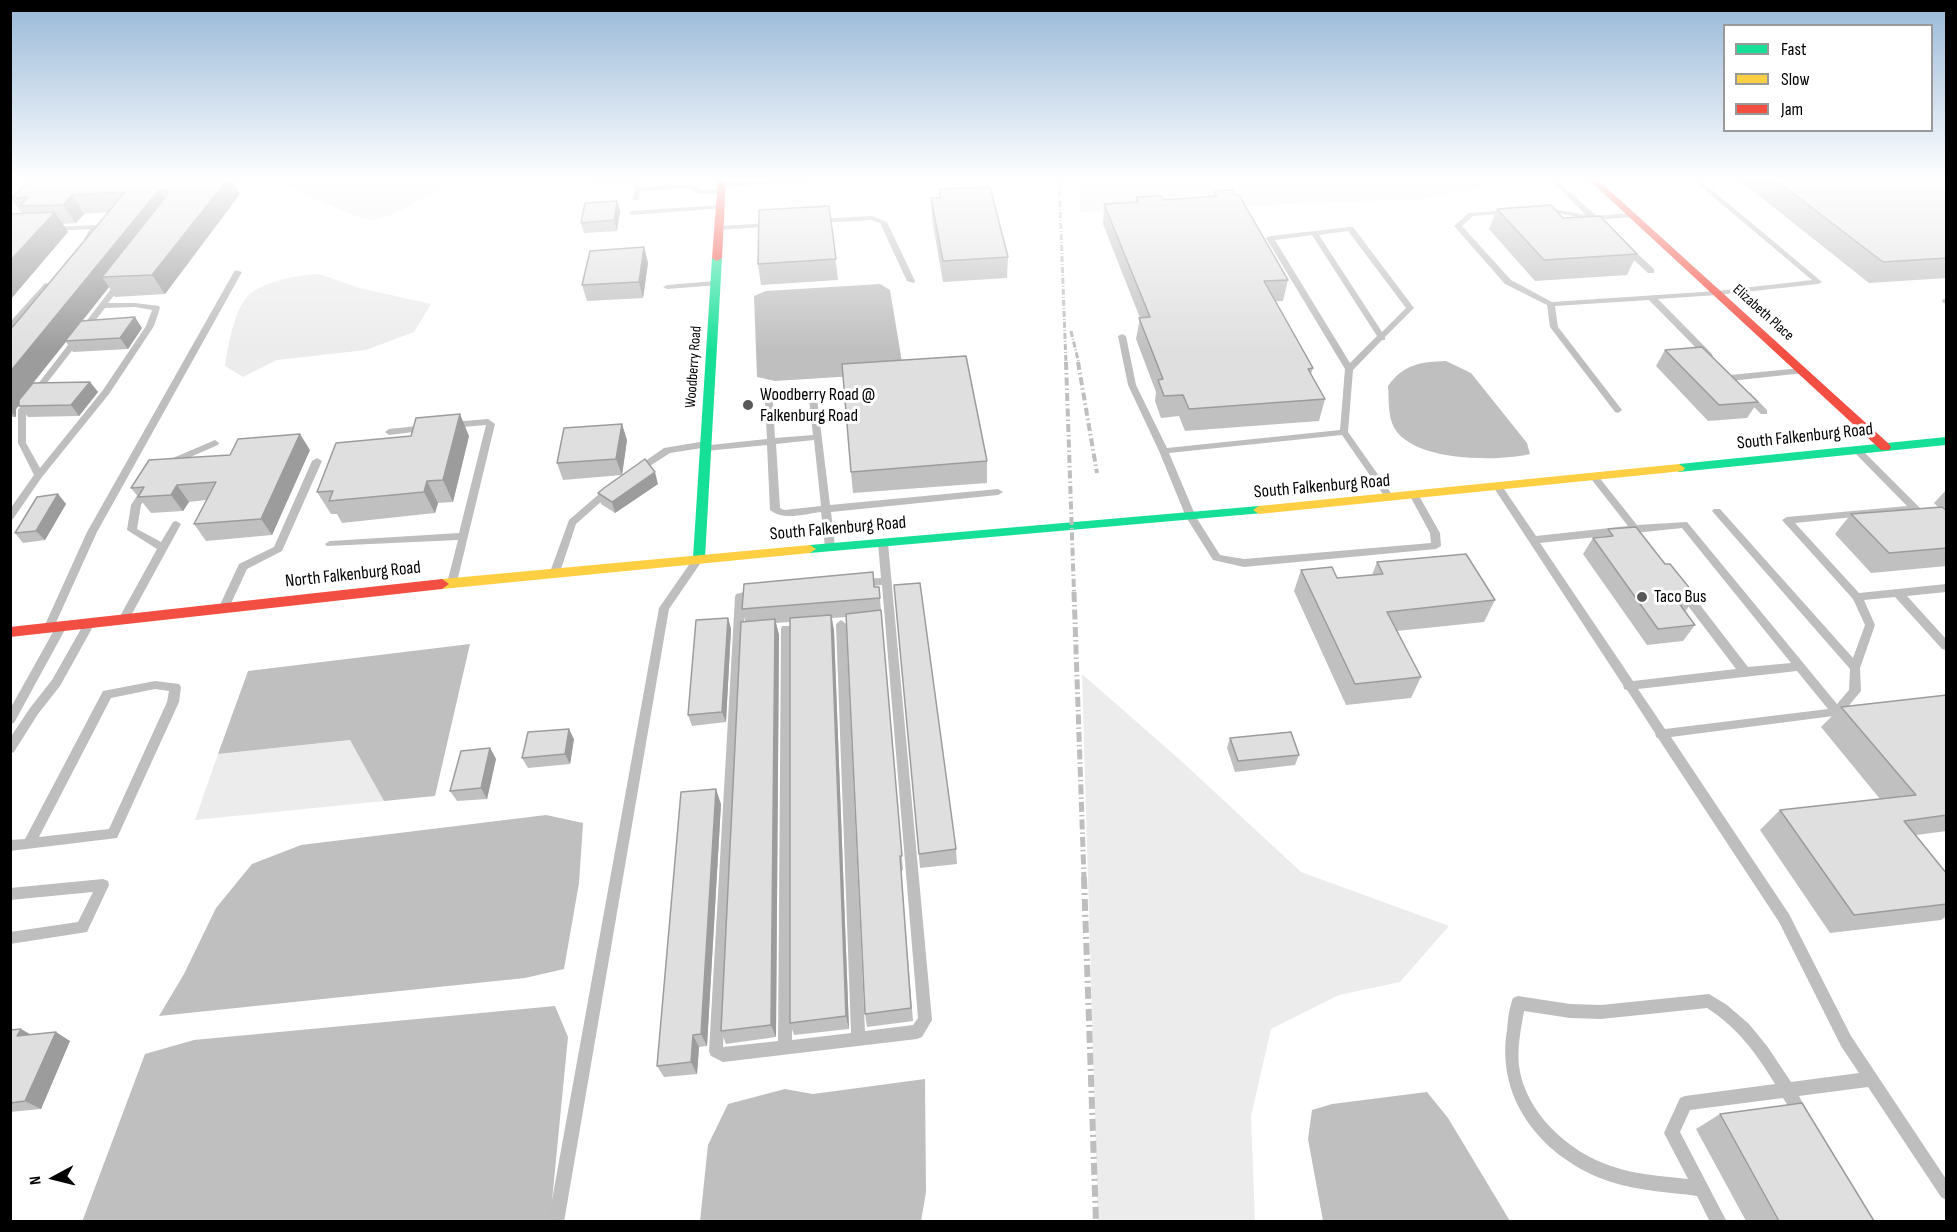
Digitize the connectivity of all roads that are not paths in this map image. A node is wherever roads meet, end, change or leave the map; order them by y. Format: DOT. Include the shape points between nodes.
graph roads {
  1 [pos="89,236"];
  2 [pos="719,236"];
  3 [pos="890,236"];
  4 [pos="1283,236"];
  5 [pos="1316,236"];
  6 [pos="1356,236"];
  7 [pos="1467,236"];
  8 [pos="1655,236"];
  9 [pos="1764,236"];
  10 [pos="1618,241"];
  11 [pos="81,248"];
  12 [pos="238,272"];
  13 [pos="1651,272"];
  14 [pos="124,278"];
  15 [pos="52,281"];
  16 [pos="911,281"];
  17 [pos="716,283"];
  18 [pos="667,287"];
  19 [pos="1717,293"];
  20 [pos="1651,297"];
  21 [pos="1551,304"];
  22 [pos="103,306"];
  23 [pos="10,327"];
  24 [pos="1122,336"];
  25 [pos="1382,338"];
  26 [pos="1714,362"];
  27 [pos="1348,369"];
  28 [pos="1722,370"];
  29 [pos="1802,371"];
  30 [pos="1730,378"];
  31 [pos="1618,410"];
  32 [pos="1764,412"];
  33 [pos="444,426"];
  34 [pos="433,427"];
  35 [pos="389,432"];
  36 [pos="1344,432"];
  37 [pos="818,437"];
  38 [pos="1947,441"];
  39 [pos="770,442"];
  40 [pos="215,444"];
  41 [pos="706,446"];
  42 [pos="1885,447"];
  43 [pos="1857,450"];
  44 [pos="1164,451"];
  45 [pos="317,461"];
  46 [pos="160,466"];
  47 [pos="39,475"];
  48 [pos="154,476"];
  49 [pos="1595,478"];
  50 [pos="1499,488"];
  51 [pos="998,492"];
  52 [pos="1415,496"];
  53 [pos="1390,498"];
  54 [pos="826,509"];
  55 [pos="1717,511"];
  56 [pos="10,517"];
  57 [pos="1191,517"];
  58 [pos="176,524"];
  59 [pos="1635,529"];
  60 [pos="464,536"];
  61 [pos="1642,539"];
  62 [pos="1533,540"];
  63 [pos="883,543"];
  64 [pos="330,544"];
  65 [pos="830,547"];
  66 [pos="163,548"];
  67 [pos="699,558"];
  68 [pos="555,572"];
  69 [pos="886,581"];
  70 [pos="452,583"];
  71 [pos="850,584"];
  72 [pos="1679,586"];
  73 [pos="1946,589"];
  74 [pos="767,592"];
  75 [pos="1898,593"];
  76 [pos="1857,597"];
  77 [pos="224,607"];
  78 [pos="124,618"];
  79 [pos="90,622"];
  80 [pos="841,624"];
  81 [pos="56,627"];
  82 [pos="786,629"];
  83 [pos="10,632"];
  84 [pos="1947,646"];
  85 [pos="1802,666"];
  86 [pos="1855,668"];
  87 [pos="1744,672"];
  88 [pos="1628,686"];
  89 [pos="1837,712"];
  90 [pos="10,720"];
  91 [pos="1660,734"];
  92 [pos="10,749"];
  93 [pos="29,844"];
  94 [pos="10,846"];
  95 [pos="10,894"];
  96 [pos="10,938"];
  97 [pos="858,1039"];
  98 [pos="785,1048"];
  99 [pos="1871,1079"];
  100 [pos="1787,1090"];
  101 [pos="1811,1130"];
  102 [pos="1702,1189"];
  103 [pos="1947,1192"];
  104 [pos="556,1221"];
  105 [pos="1719,1221"];
  1 -- 11 [label="lane"];
  2 -- 17 [label="street, Woodberry Road"];
  3 -- 16 [label="lane"];
  4 -- 27 [label="lane" via="1270,238"];
  5 -- 25 [label="lane"];
  6 -- 25 [label="lane" via="1410,308"];
  7 -- 21 [label="lane" via="1508,282"];
  8 -- 19 [label="street, Elizabeth Place"];
  9 -- 19 [label="lane" via="1818,282"];
  10 -- 13 [label="lane"];
  12 -- 81 [label="lane" via="92,532"];
  14 -- 22 [label="lane"];
  15 -- 23 [label="lane"];
  17 -- 18 [label="lane"];
  17 -- 41 [label="street, Woodberry Road"];
  19 -- 20 [label="lane"];
  19 -- 29 [label="street, Elizabeth Place"];
  20 -- 21 [label="lane"];
  20 -- 26 [label="lane"];
  21 -- 31 [label="lane" via="1554,327"];
  22 -- 47 [label="lane" via="22,410 22,443"];
  22 -- 47 [label="lane" via="135,304 156,308 150,326 106,392"];
  24 -- 44 [label="lane" via="1132,386"];
  25 -- 27 [label="lane"];
  27 -- 36 [label="lane"];
  28 -- 30 [label="lane"];
  29 -- 30 [label="lane"];
  29 -- 42 [label="street, Elizabeth Place"];
  30 -- 32 [label="lane"];
  33 -- 60 [label="lane" via="491,424"];
  34 -- 35 [label="lane"];
  36 -- 44 [label="lane"];
  36 -- 53 [label="lane"];
  37 -- 39 [label="lane"];
  37 -- 39 [label="lane" via="810,395 776,397 769,402"];
  37 -- 54 [label="lane"];
  38 -- 42 [label="street, South Falkenburg Road"];
  39 -- 41 [label="lane"];
  39 -- 54 [label="lane" via="775,510 783,513"];
  40 -- 46 [label="lane"];
  41 -- 67 [label="street, Woodberry Road"];
  41 -- 68 [label="lane" via="667,450 603,495 572,522"];
  42 -- 43 [label="street, South Falkenburg Road"];
  43 -- 49 [label="street, South Falkenburg Road"];
  43 -- 76 [label="lane" via="1919,512 1787,520"];
  44 -- 57 [label="lane"];
  45 -- 77 [label="lane" via="278,549 243,567"];
  47 -- 56 [label="lane"];
  48 -- 66 [label="lane" via="135,506 132,530"];
  49 -- 50 [label="street, South Falkenburg Road"];
  49 -- 59 [label="lane"];
  50 -- 52 [label="street, South Falkenburg Road"];
  50 -- 62 [label="lane"];
  51 -- 54 [label="lane"];
  52 -- 53 [label="street, South Falkenburg Road"];
  52 -- 57 [label="lane" via="1435,533 1436,546 1244,564 1217,558"];
  53 -- 57 [label="street, South Falkenburg Road"];
  54 -- 65 [label="lane"];
  55 -- 86 [label="lane"];
  57 -- 63 [label="street, South Falkenburg Road"];
  58 -- 66 [label="lane"];
  59 -- 61 [label="lane"];
  59 -- 62 [label="lane"];
  59 -- 85 [label="lane" via="1684,524"];
  60 -- 64 [label="lane"];
  60 -- 70 [label="lane"];
  62 -- 88 [label="lane"];
  63 -- 65 [label="street, South Falkenburg Road"];
  63 -- 69 [label="lane"];
  65 -- 67 [label="street, South Falkenburg Road"];
  66 -- 78 [label="lane"];
  67 -- 68 [label="street, North Falkenburg Road"];
  67 -- 104 [label="lane" via="664,608"];
  68 -- 70 [label="street, North Falkenburg Road"];
  69 -- 71 [label="lane"];
  69 -- 97 [label="lane" via="884,620 925,1020 916,1032"];
  70 -- 77 [label="street, North Falkenburg Road"];
  72 -- 87 [label="lane"];
  73 -- 75 [label="lane"];
  74 -- 98 [label="lane" via="740,597 742,633 716,1052 723,1055"];
  75 -- 76 [label="lane"];
  75 -- 84 [label="lane"];
  76 -- 86 [label="lane" via="1870,625"];
  77 -- 78 [label="street, North Falkenburg Road"];
  78 -- 79 [label="street, North Falkenburg Road"];
  79 -- 81 [label="street, North Falkenburg Road"];
  79 -- 92 [label="lane" via="56,683"];
  80 -- 97 [label="lane"];
  81 -- 83 [label="street, North Falkenburg Road"];
  81 -- 90 [label="lane"];
  82 -- 98 [label="lane"];
  85 -- 87 [label="lane"];
  85 -- 89 [label="lane"];
  86 -- 89 [label="lane" via="1855,691"];
  87 -- 88 [label="lane"];
  88 -- 91 [label="lane"];
  89 -- 91 [label="lane"];
  91 -- 99 [label="lane" via="1784,918 1846,1041"];
  93 -- 93 [label="lane" via="113,834 172,702 175,687 155,686 107,694"];
  93 -- 94 [label="lane"];
  95 -- 96 [label="lane" via="103,885 82,928"];
  97 -- 98 [label="lane"];
  99 -- 100 [label="lane"];
  99 -- 103 [label="lane"];
  100 -- 101 [label="lane"];
  100 -- 102 [label="lane" via="1685,1103 1672,1133"];
  100 -- 102 [label="lane" via="1741,1023 1709,1001 1601,1012 1518,1003 1512,1071 1524,1102 1553,1141 1573,1156 1612,1174"];
  102 -- 105 [label="lane"];
}
